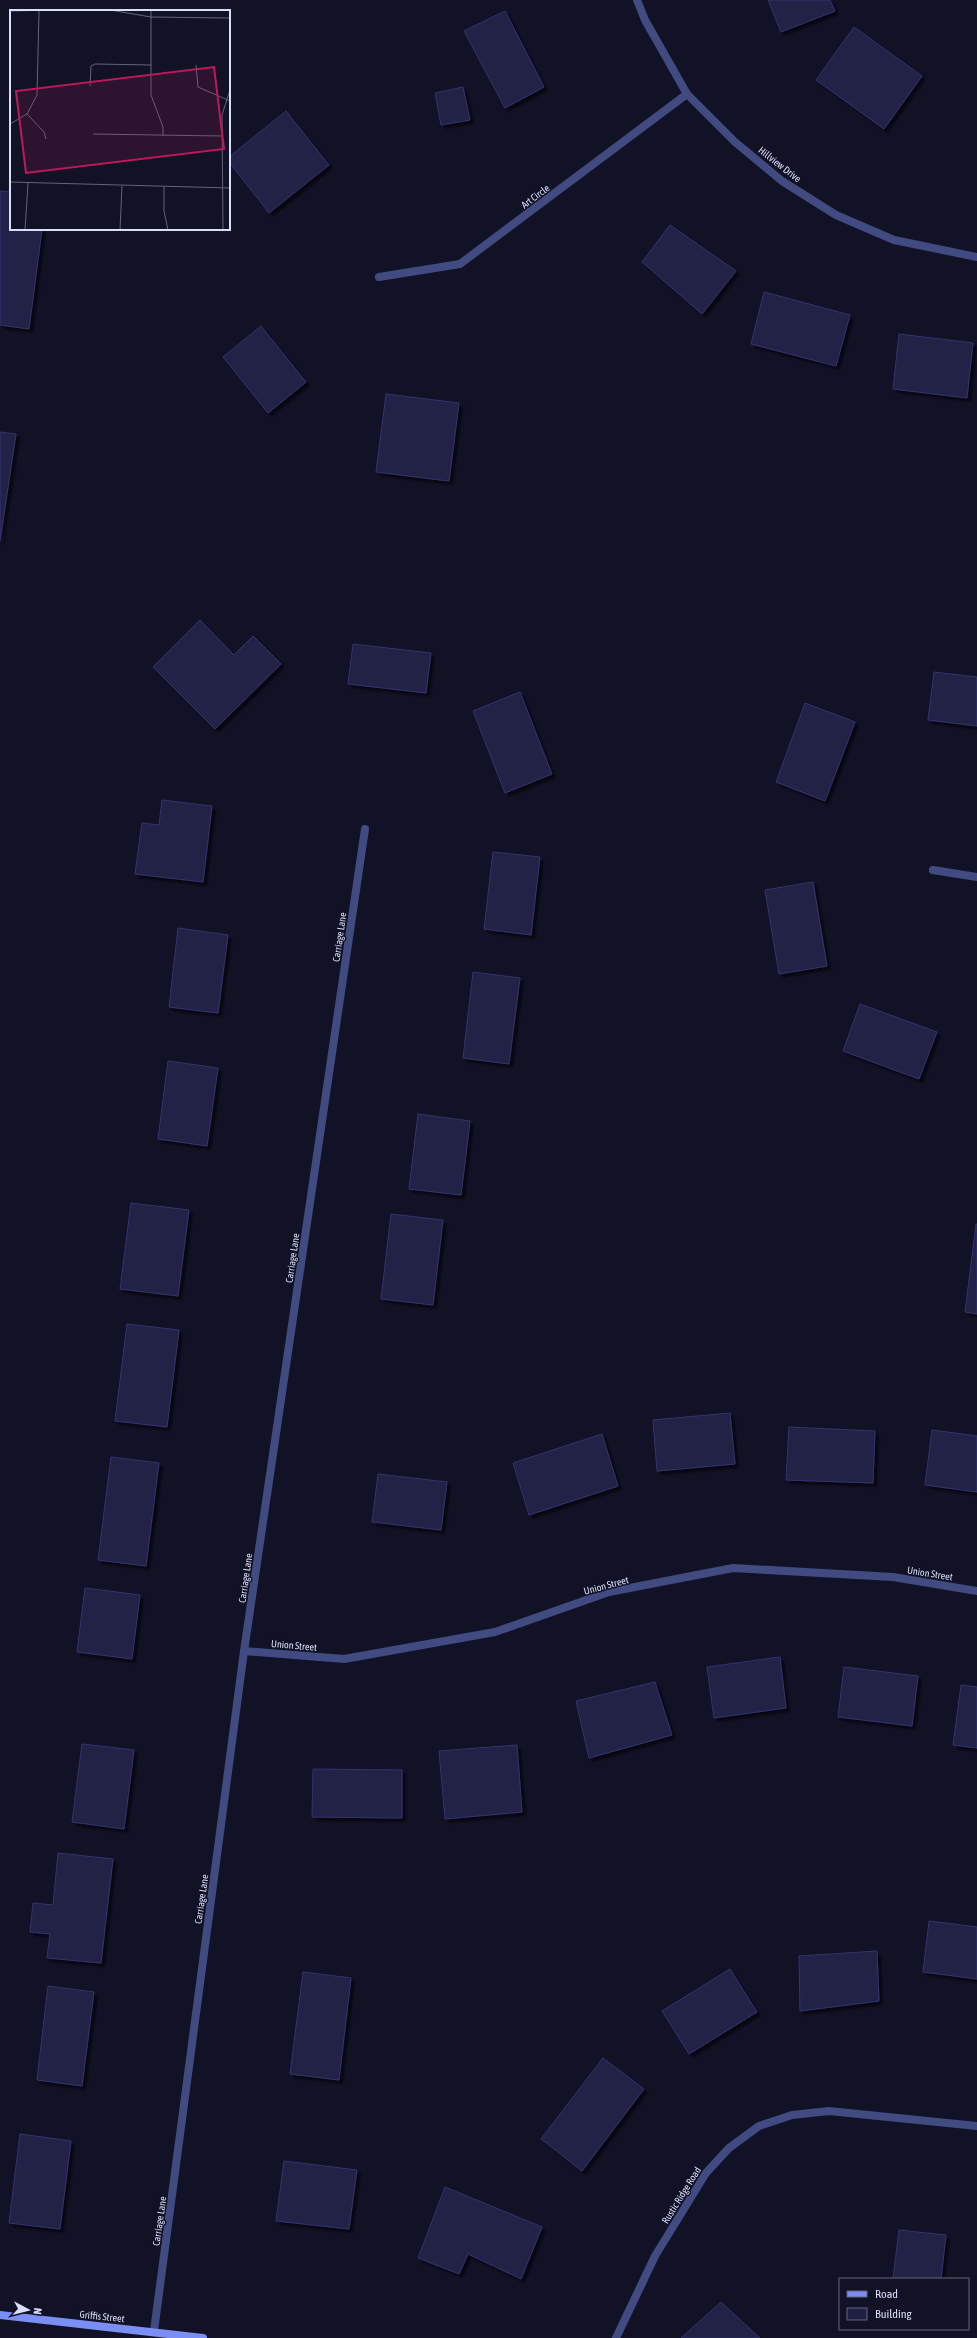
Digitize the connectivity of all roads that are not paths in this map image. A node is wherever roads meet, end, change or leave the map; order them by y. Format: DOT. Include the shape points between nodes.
graph roads {
  1 [pos="636,0"];
  2 [pos="687,94"];
  3 [pos="977,258"];
  4 [pos="378,277"];
  5 [pos="365,829"];
  6 [pos="933,870"];
  7 [pos="977,877"];
  8 [pos="977,1591"];
  9 [pos="244,1651"];
  10 [pos="977,2126"];
  11 [pos="0,2315"];
  12 [pos="154,2331"];
  13 [pos="203,2338"];
  14 [pos="616,2338"];
  1 -- 2 [label="street, Hillview Drive"];
  2 -- 3 [label="street, Hillview Drive" via="735,142 782,182 836,214 894,240"];
  2 -- 4 [label="street, Art Circle" via="460,264"];
  5 -- 9 [label="street, Carriage Lane"];
  6 -- 7 [label="street"];
  8 -- 9 [label="street, Union Street" via="893,1577 733,1568 609,1592 495,1632 344,1659"];
  9 -- 12 [label="street, Carriage Lane"];
  10 -- 14 [label="street, Rustic Ridge Road" via="828,2111 792,2115 759,2126 729,2148 706,2173 655,2256"];
  11 -- 12 [label="street, Griffis Street"];
  12 -- 13 [label="street, Griffis Street"];
}
